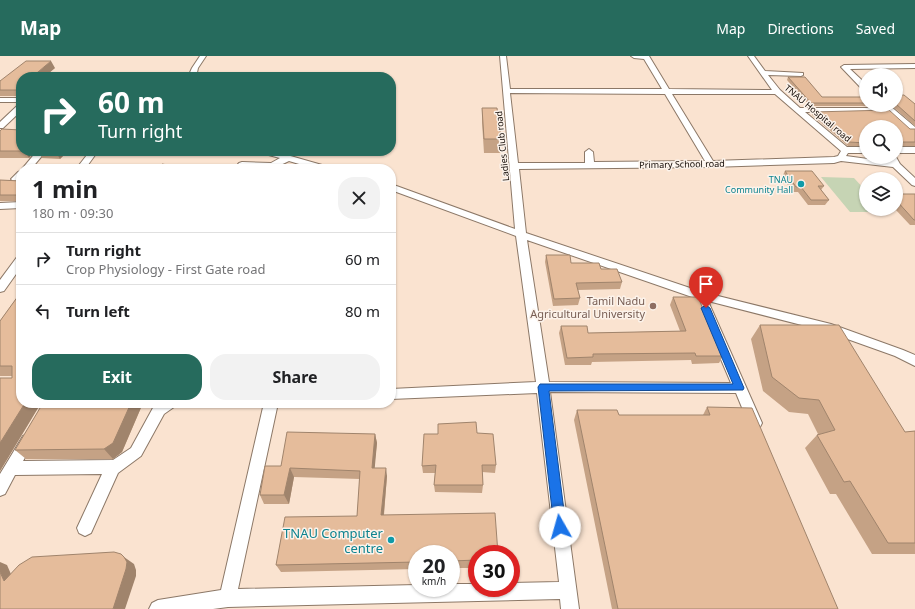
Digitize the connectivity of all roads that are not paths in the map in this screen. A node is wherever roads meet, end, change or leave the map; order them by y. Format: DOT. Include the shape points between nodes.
graph roads {
  1 [pos="203,56"];
  2 [pos="503,56"];
  3 [pos="634,56"];
  4 [pos="751,56"];
  5 [pos="913,68"];
  6 [pos="194,72"];
  7 [pos="764,73"];
  8 [pos="801,74"];
  9 [pos="859,81"];
  10 [pos="506,91"];
  11 [pos="667,92"];
  12 [pos="777,92"];
  13 [pos="0,100"];
  14 [pos="16,100"];
  15 [pos="859,108"];
  16 [pos="798,110"];
  17 [pos="16,112"];
  18 [pos="893,112"];
  19 [pos="0,126"];
  20 [pos="913,129"];
  21 [pos="903,150"];
  22 [pos="915,150"];
  23 [pos="859,151"];
  24 [pos="589,152"];
  25 [pos="843,154"];
  26 [pos="38,156"];
  27 [pos="90,156"];
  28 [pos="281,156"];
  29 [pos="859,156"];
  30 [pos="288,158"];
  31 [pos="30,164"];
  32 [pos="84,164"];
  33 [pos="278,164"];
  34 [pos="309,164"];
  35 [pos="711,164"];
  36 [pos="897,164"];
  37 [pos="590,165"];
  38 [pos="514,166"];
  39 [pos="915,183"];
  40 [pos="396,189"];
  41 [pos="0,206"];
  42 [pos="16,206"];
  43 [pos="521,235"];
  44 [pos="16,266"];
  45 [pos="0,288"];
  46 [pos="700,295"];
  47 [pos="915,361"];
  48 [pos="543,387"];
  49 [pos="739,388"];
  50 [pos="396,394"];
  51 [pos="162,408"];
  52 [pos="270,408"];
  53 [pos="34,429"];
  54 [pos="761,438"];
  55 [pos="113,466"];
  56 [pos="11,468"];
  57 [pos="0,489"];
  58 [pos="85,528"];
  59 [pos="568,590"];
  60 [pos="228,598"];
  61 [pos="158,609"];
  62 [pos="570,609"];
  1 -- 6 [label="street"];
  2 -- 10 [label="street, Ladies Club road"];
  3 -- 11 [label="street" via="646,57"];
  4 -- 7 [label="street, TNAU Hospital road"];
  5 -- 9 [label="street" via="844,67"];
  7 -- 8 [label="street"];
  7 -- 12 [label="street, TNAU Hospital road"];
  10 -- 11 [label="street"];
  10 -- 38 [label="street, Ladies Club road"];
  11 -- 12 [label="street"];
  11 -- 35 [label="street"];
  12 -- 16 [label="street, TNAU Hospital road"];
  13 -- 14 [label="street"];
  15 -- 16 [label="street"];
  16 -- 25 [label="street, TNAU Hospital road"];
  17 -- 19 [label="street"];
  18 -- 20 [label="street"];
  21 -- 22 [label="street"];
  23 -- 25 [label="street, TNAU Hospital road"];
  24 -- 37 [label="street"];
  25 -- 29 [label="street"];
  25 -- 35 [label="street, Primary School road" via="834,160"];
  26 -- 31 [label="street"];
  27 -- 32 [label="street"];
  28 -- 30 [label="street"];
  30 -- 33 [label="street"];
  30 -- 34 [label="street"];
  35 -- 37 [label="street, Primary School road"];
  36 -- 39 [label="street"];
  37 -- 38 [label="street, Primary School road"];
  38 -- 43 [label="street, Ladies Club road"];
  40 -- 43 [label="street"];
  41 -- 42 [label="street"];
  43 -- 46 [label="street"];
  43 -- 48 [label="street, Ladies Club road"];
  44 -- 45 [label="street"];
  46 -- 47 [label="street" via="827,327"];
  46 -- 49 [label="street"];
  48 -- 49 [label="street"];
  48 -- 50 [label="street"];
  48 -- 59 [label="street, Ladies Club road"];
  49 -- 54 [label="street"];
  51 -- 55 [label="street" via="136,452 116,467"];
  52 -- 60 [label="street"];
  53 -- 56 [label="street"];
  55 -- 56 [label="street"];
  55 -- 58 [label="street"];
  56 -- 57 [label="street"];
  59 -- 60 [label="street"];
  59 -- 62 [label="street, Ladies Club road"];
  60 -- 61 [label="street"];
}
